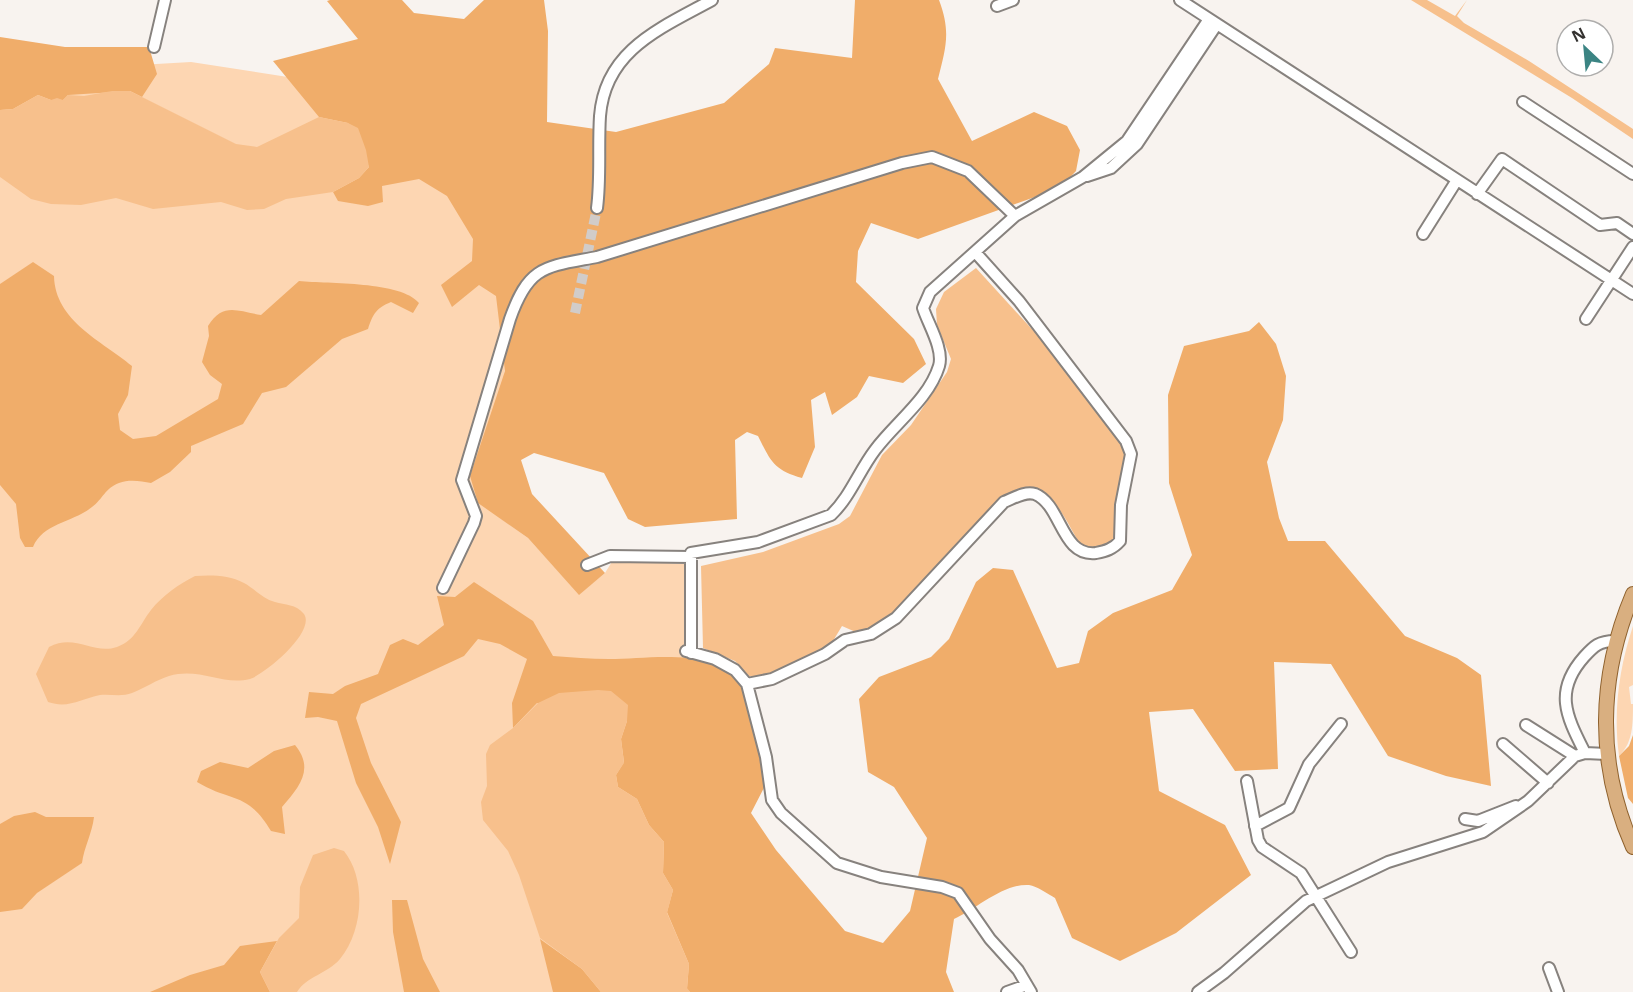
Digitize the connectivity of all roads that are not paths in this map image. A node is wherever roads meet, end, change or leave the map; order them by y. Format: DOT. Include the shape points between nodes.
graph roads {
  1 [pos="165,0"];
  2 [pos="711,0"];
  3 [pos="1013,0"];
  4 [pos="1180,0"];
  5 [pos="998,6"];
  6 [pos="1213,22"];
  7 [pos="154,47"];
  8 [pos="1523,102"];
  9 [pos="1633,174"];
  10 [pos="1457,180"];
  11 [pos="1478,194"];
  12 [pos="597,208"];
  13 [pos="1015,216"];
  14 [pos="1423,234"];
  15 [pos="1633,234"];
  16 [pos="1633,247"];
  17 [pos="975,252"];
  18 [pos="1611,280"];
  19 [pos="1633,294"];
  20 [pos="1586,320"];
  21 [pos="691,557"];
  22 [pos="587,565"];
  23 [pos="443,588"];
  24 [pos="1633,594"];
  25 [pos="1615,641"];
  26 [pos="747,684"];
  27 [pos="1341,724"];
  28 [pos="1526,725"];
  29 [pos="1503,744"];
  30 [pos="1607,754"];
  31 [pos="1580,755"];
  32 [pos="1247,781"];
  33 [pos="1548,783"];
  34 [pos="1528,801"];
  35 [pos="1465,819"];
  36 [pos="1255,826"];
  37 [pos="1633,847"];
  38 [pos="1316,896"];
  39 [pos="1351,952"];
  40 [pos="1549,968"];
  41 [pos="1029,988"];
  42 [pos="1007,992"];
  43 [pos="1198,992"];
  44 [pos="1558,992"];
  1 -- 7 [label="street"];
  2 -- 12 [label="street" via="648,36 628,51 614,72 603,95 600,117"];
  3 -- 5 [label="street"];
  4 -- 6 [label="street"];
  6 -- 10 [label="street"];
  6 -- 13 [label="street" via="1137,144 1111,168 1083,177"];
  8 -- 9 [label="street"];
  10 -- 11 [label="street"];
  10 -- 14 [label="street"];
  11 -- 15 [label="street" via="1502,159 1600,225 1617,223"];
  11 -- 18 [label="street"];
  13 -- 17 [label="street"];
  13 -- 23 [label="street" via="968,171 932,157 597,257 546,267 519,294 510,319 462,480 476,516"];
  16 -- 18 [label="street"];
  17 -- 21 [label="street" via="930,292 923,308 940,354 940,364 929,386 875,450 840,507 831,515 758,542 691,553"];
  17 -- 26 [label="street" via="1019,301 1126,441 1131,454 1121,505 1120,541 1105,552 1087,554 1074,546 1047,503 1035,494 1023,494 1004,502 896,618 872,634 840,642 825,654 772,679"];
  18 -- 19 [label="street"];
  18 -- 20 [label="street"];
  21 -- 22 [label="street" via="610,556"];
  21 -- 26 [label="street" via="688,652 715,659 735,670"];
  24 -- 25 [label="main road"];
  25 -- 30 [label="main road" via="1606,696"];
  25 -- 31 [label="street" via="1595,645 1567,684 1567,713"];
  26 -- 41 [label="street" via="766,757 772,800 781,813 837,863 881,877 958,893"];
  27 -- 36 [label="street" via="1309,764 1289,808"];
  28 -- 31 [label="street"];
  29 -- 33 [label="street"];
  30 -- 31 [label="street"];
  30 -- 37 [label="main road" via="1618,809"];
  31 -- 33 [label="street"];
  32 -- 36 [label="street"];
  33 -- 34 [label="street"];
  34 -- 35 [label="street" via="1478,821"];
  34 -- 38 [label="street" via="1483,832 1388,862"];
  36 -- 38 [label="street" via="1262,847 1296,867"];
  38 -- 39 [label="street"];
  38 -- 43 [label="street"];
  40 -- 44 [label="street"];
  41 -- 42 [label="street"];
}
